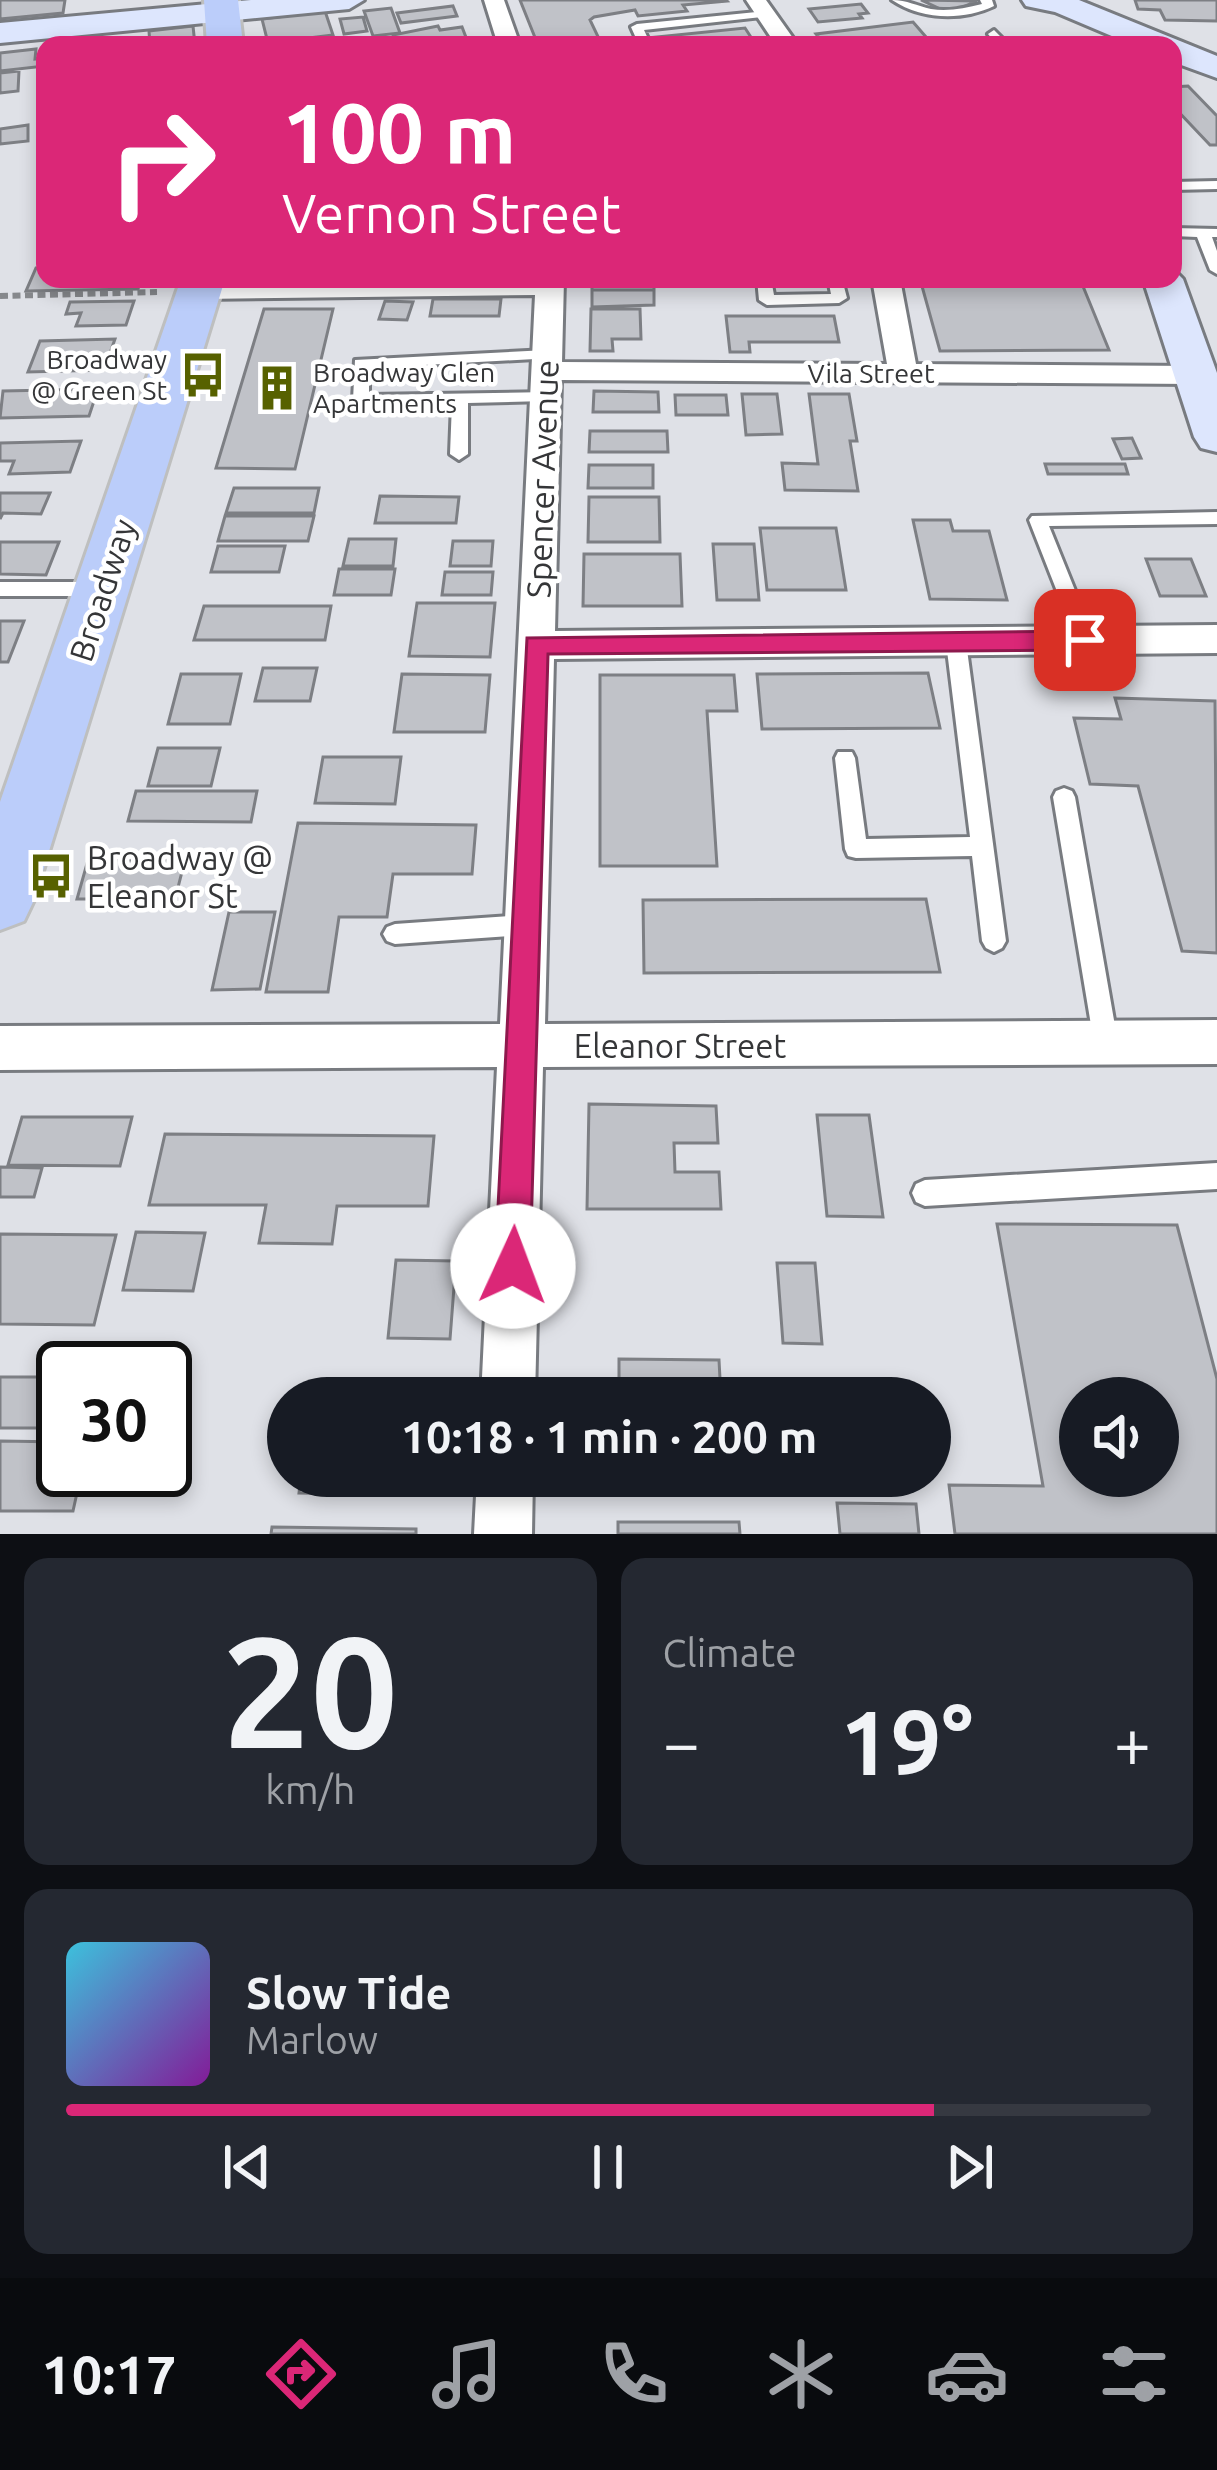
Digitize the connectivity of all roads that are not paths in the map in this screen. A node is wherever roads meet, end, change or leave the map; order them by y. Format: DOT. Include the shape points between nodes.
graph roads {
  1 [pos="349,0"];
  2 [pos="494,0"];
  3 [pos="898,0"];
  4 [pos="986,0"];
  5 [pos="1054,1"];
  6 [pos="761,7"];
  7 [pos="222,19"];
  8 [pos="0,33"];
  9 [pos="506,36"];
  10 [pos="641,36"];
  11 [pos="781,36"];
  12 [pos="1072,36"];
  13 [pos="1139,36"];
  14 [pos="1182,54"];
  15 [pos="1217,68"];
  16 [pos="1217,185"];
  17 [pos="1182,186"];
  18 [pos="1210,233"];
  19 [pos="1217,270"];
  20 [pos="189,288"];
  21 [pos="550,288"];
  22 [pos="765,288"];
  23 [pos="836,288"];
  24 [pos="888,288"];
  25 [pos="1166,288"];
  26 [pos="903,373"];
  27 [pos="546,374"];
  28 [pos="1195,376"];
  29 [pos="460,398"];
  30 [pos="1217,437"];
  31 [pos="459,454"];
  32 [pos="1217,518"];
  33 [pos="0,589"];
  34 [pos="102,589"];
  35 [pos="1217,639"];
  36 [pos="1085,640"];
  37 [pos="956,641"];
  38 [pos="536,645"];
  39 [pos="845,758"];
  40 [pos="1064,797"];
  41 [pos="982,846"];
  42 [pos="0,900"];
  43 [pos="526,925"];
  44 [pos="395,934"];
  45 [pos="994,941"];
  46 [pos="1217,1042"];
  47 [pos="1106,1043"];
  48 [pos="521,1045"];
  49 [pos="0,1048"];
  50 [pos="1217,1176"];
  51 [pos="925,1193"];
  52 [pos="509,1377"];
  53 [pos="504,1497"];
  54 [pos="503,1534"];
  1 -- 7 [label="street"];
  2 -- 9 [label="street"];
  3 -- 4 [label="lane" via="952,17 988,6"];
  5 -- 12 [label="street"];
  5 -- 13 [label="street"];
  6 -- 10 [label="lane" via="637,27"];
  6 -- 11 [label="street"];
  7 -- 8 [label="street"];
  14 -- 15 [label="street"];
  16 -- 17 [label="lane"];
  18 -- 19 [label="lane"];
  20 -- 34 [label="main road, Broadway"];
  21 -- 27 [label="street, Spencer Avenue"];
  22 -- 23 [label="lane" via="767,300 838,298"];
  24 -- 26 [label="street"];
  25 -- 28 [label="street"];
  26 -- 27 [label="street, Vila Street"];
  26 -- 28 [label="street, Vila Street"];
  27 -- 29 [label="lane"];
  27 -- 29 [label="lane" via="362,363 361,400"];
  27 -- 38 [label="street, Spencer Avenue"];
  28 -- 30 [label="street"];
  29 -- 31 [label="lane"];
  32 -- 36 [label="lane" via="1037,520"];
  33 -- 34 [label="lane"];
  34 -- 42 [label="main road, Broadway"];
  35 -- 36 [label="street"];
  36 -- 37 [label="street"];
  37 -- 38 [label="street"];
  37 -- 41 [label="lane"];
  38 -- 43 [label="street, Spencer Avenue"];
  39 -- 41 [label="lane" via="856,850"];
  40 -- 47 [label="lane"];
  41 -- 45 [label="lane"];
  43 -- 44 [label="lane"];
  43 -- 48 [label="street, Spencer Avenue"];
  46 -- 47 [label="street, Eleanor Street"];
  47 -- 48 [label="street, Eleanor Street"];
  48 -- 49 [label="street, Eleanor Street"];
  48 -- 52 [label="street, Spencer Avenue"];
  50 -- 51 [label="lane"];
  53 -- 54 [label="street"];
}
